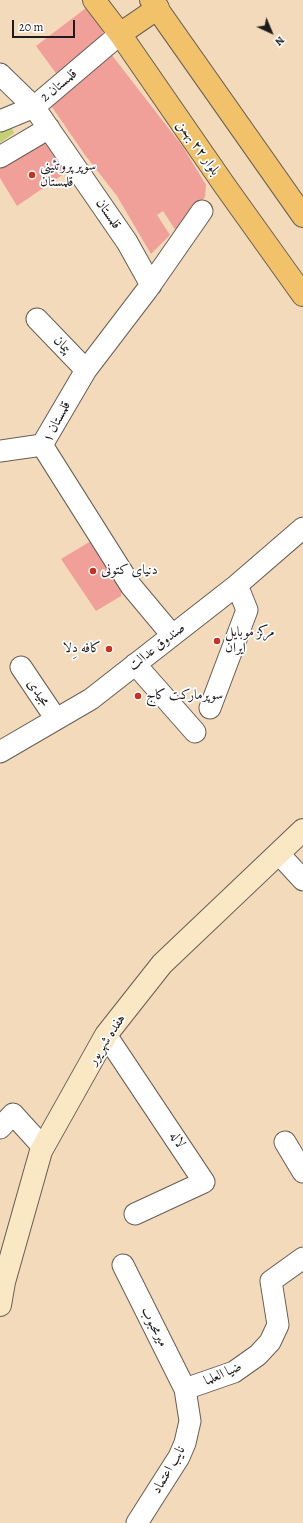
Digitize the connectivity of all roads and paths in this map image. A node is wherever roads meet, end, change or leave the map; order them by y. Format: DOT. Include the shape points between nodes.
graph roads {
  1 [pos="94,0"];
  2 [pos="159,3"];
  3 [pos="120,34"];
  4 [pos="0,74"];
  5 [pos="34,106"];
  6 [pos="0,122"];
  7 [pos="49,128"];
  8 [pos="0,157"];
  9 [pos="202,211"];
  10 [pos="303,216"];
  11 [pos="151,285"];
  12 [pos="303,295"];
  13 [pos="37,319"];
  14 [pos="86,370"];
  15 [pos="42,445"];
  16 [pos="0,451"];
  17 [pos="303,528"];
  18 [pos="236,585"];
  19 [pos="172,635"];
  20 [pos="135,664"];
  21 [pos="21,667"];
  22 [pos="210,708"];
  23 [pos="56,719"];
  24 [pos="195,732"];
  25 [pos="0,752"];
  26 [pos="303,830"];
  27 [pos="279,854"];
  28 [pos="303,880"];
  29 [pos="106,1035"];
  30 [pos="0,1128"];
  31 [pos="285,1142"];
  32 [pos="43,1146"];
  33 [pos="303,1172"];
  34 [pos="135,1214"];
  35 [pos="303,1258"];
  36 [pos="123,1265"];
  37 [pos="4,1275"];
  38 [pos="0,1305"];
  39 [pos="185,1389"];
  40 [pos="137,1523"];
  1 -- 3 [label="main road, بلوار ۲۲ بهمن"];
  2 -- 3 [label="main road"];
  2 -- 10 [label="main road"];
  3 -- 5 [label="street, قلمستان 2"];
  3 -- 12 [label="main road, بلوار ۲۲ بهمن"];
  4 -- 5 [label="street, قلمستان 2"];
  5 -- 6 [label="street"];
  5 -- 7 [label="street, قلمستان"];
  7 -- 8 [label="street"];
  7 -- 11 [label="street, قلمستان" via="127,242"];
  9 -- 11 [label="street, قلمستان ۱"];
  11 -- 14 [label="street, قلمستان ۱"];
  13 -- 14 [label="street, پیمان"];
  14 -- 15 [label="street, قلمستان ۱"];
  15 -- 16 [label="street"];
  15 -- 19 [label="street, قلمستان ۱" via="131,586"];
  17 -- 18 [label="street, صندوق عدالت"];
  18 -- 19 [label="street, صندوق عدالت"];
  18 -- 22 [label="street" via="247,610"];
  19 -- 20 [label="street, صندوق عدالت"];
  20 -- 23 [label="street, صندوق عدالت" via="91,699"];
  20 -- 24 [label="street"];
  21 -- 23 [label="street, مجیدی"];
  23 -- 25 [label="street, صندوق عدالت"];
  26 -- 27 [label="main road, هفده شهریور"];
  27 -- 28 [label="street"];
  27 -- 29 [label="main road, هفده شهریور" via="162,964"];
  29 -- 32 [label="main road, هفده شهریور"];
  29 -- 34 [label="street, لاله" via="204,1182"];
  30 -- 32 [label="street" via="14,1114"];
  31 -- 33 [label="street"];
  32 -- 37 [label="main road, هفده شهریور"];
  35 -- 39 [label="street, ضیا العلما" via="271,1281 278,1325 270,1342 258,1355 234,1372"];
  36 -- 39 [label="street, میرمحبوب"];
  37 -- 38 [label="main road, هفده شهریور"];
  39 -- 40 [label="street, نایب اعتماد" via="190,1420 185,1443 179,1457"];
}
